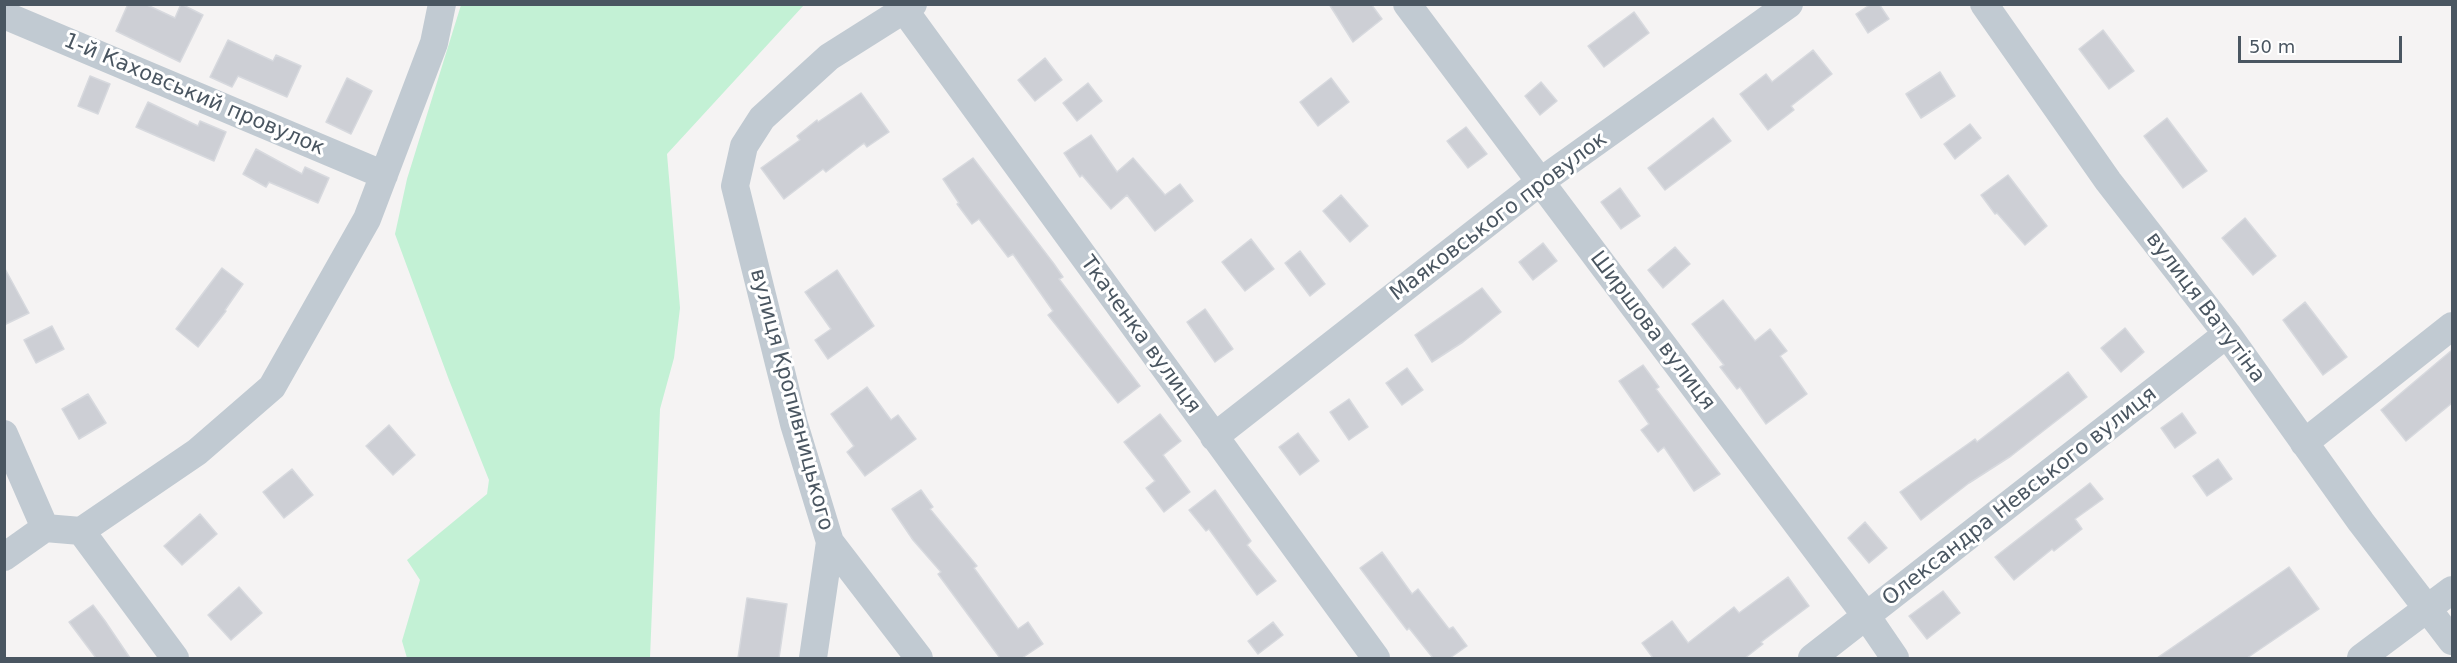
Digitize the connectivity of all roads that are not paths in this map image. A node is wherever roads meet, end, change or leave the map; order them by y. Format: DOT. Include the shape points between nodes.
graph roads {
  1 [pos="442,4"];
  2 [pos="1407,4"];
  3 [pos="1789,4"];
  4 [pos="1984,4"];
  5 [pos="909,8"];
  6 [pos="4,15"];
  7 [pos="384,175"];
  8 [pos="1540,182"];
  9 [pos="2452,326"];
  10 [pos="2227,334"];
  11 [pos="4,434"];
  12 [pos="1214,437"];
  13 [pos="2304,443"];
  14 [pos="45,528"];
  15 [pos="81,531"];
  16 [pos="830,542"];
  17 [pos="4,557"];
  18 [pos="2452,590"];
  19 [pos="2427,610"];
  20 [pos="1867,617"];
  21 [pos="2452,641"];
  22 [pos="175,658"];
  23 [pos="813,658"];
  24 [pos="919,658"];
  25 [pos="1376,658"];
  26 [pos="1812,658"];
  27 [pos="1895,658"];
  28 [pos="2361,658"];
  1 -- 7 [label="street" via="434,43"];
  2 -- 8 [label="street, Ширшова вулиця"];
  3 -- 8 [label="street, Маяковського провулок"];
  4 -- 10 [label="street, вулиця Ватутіна" via="2108,181"];
  5 -- 12 [label="street, Ткаченка вулиця"];
  5 -- 16 [label="street, вулиця Кропивницького" via="829,57 762,118 744,146 735,186 794,424"];
  6 -- 7 [label="street, 1-й Каховський провулок"];
  7 -- 15 [label="street" via="367,219 272,387 197,452"];
  8 -- 12 [label="street, Маяковського провулок"];
  8 -- 20 [label="street, Ширшова вулиця"];
  9 -- 13 [label="street"];
  10 -- 13 [label="street, вулиця Ватутіна"];
  10 -- 20 [label="street, Олександра Невського вулиця"];
  11 -- 14 [label="street"];
  12 -- 25 [label="street, Ткаченка вулиця"];
  13 -- 19 [label="street, вулиця Ватутіна"];
  14 -- 15 [label="street"];
  14 -- 17 [label="street"];
  15 -- 22 [label="street"];
  16 -- 23 [label="street"];
  16 -- 24 [label="street, вулиця Кропивницького"];
  18 -- 19 [label="street"];
  19 -- 21 [label="street, вулиця Ватутіна"];
  19 -- 28 [label="street"];
  20 -- 26 [label="street, Олександра Невського вулиця"];
  20 -- 27 [label="street, Ширшова вулиця"];
}
